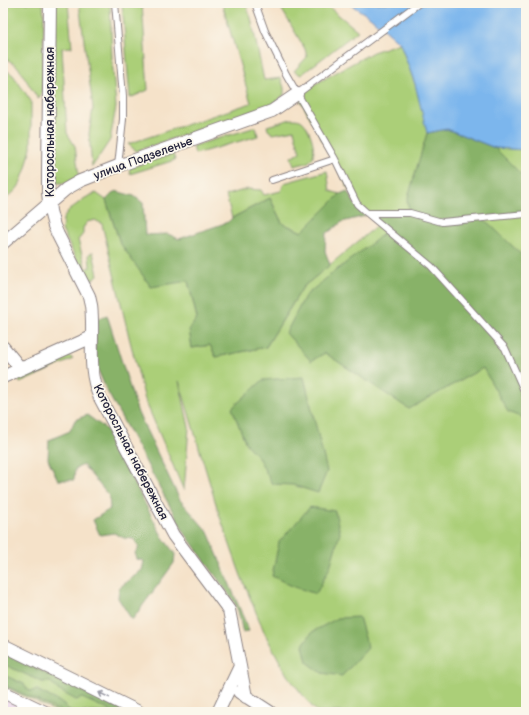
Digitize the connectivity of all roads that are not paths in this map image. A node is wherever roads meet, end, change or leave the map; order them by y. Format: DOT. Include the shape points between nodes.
graph roads {
  1 [pos="50,3"];
  2 [pos="115,3"];
  3 [pos="255,3"];
  4 [pos="419,3"];
  5 [pos="297,94"];
  6 [pos="335,159"];
  7 [pos="118,166"];
  8 [pos="272,180"];
  9 [pos="49,203"];
  10 [pos="367,213"];
  11 [pos="526,214"];
  12 [pos="3,243"];
  13 [pos="92,337"];
  14 [pos="3,348"];
  15 [pos="21,369"];
  16 [pos="3,377"];
  17 [pos="526,395"];
  18 [pos="3,645"];
  19 [pos="240,666"];
  20 [pos="230,686"];
  21 [pos="3,692"];
  22 [pos="246,697"];
  23 [pos="45,712"];
  24 [pos="139,712"];
  25 [pos="218,712"];
  26 [pos="270,712"];
  1 -- 9 [label="street, Которосльная набережная"];
  2 -- 7 [label="lane" via="123,82"];
  3 -- 5 [label="lane"];
  4 -- 5 [label="lane"];
  5 -- 6 [label="lane"];
  5 -- 7 [label="street, улица Подзеленье" via="272,111"];
  6 -- 8 [label="lane"];
  6 -- 10 [label="lane" via="357,204"];
  7 -- 9 [label="street, улица Подзеленье" via="72,185"];
  9 -- 12 [label="street, улица Подзеленье"];
  9 -- 13 [label="street, Которосльная набережная" via="54,226 90,301"];
  10 -- 11 [label="lane" via="410,213 442,222"];
  10 -- 17 [label="lane" via="431,266 505,348"];
  13 -- 15 [label="street"];
  13 -- 19 [label="street, Которосльная набережная" via="93,375 100,398 173,535 229,610"];
  14 -- 15 [label="street"];
  15 -- 16 [label="street"];
  24 -- 18 [label="street, one-way"];
  19 -- 20 [label="street"];
  19 -- 22 [label="street, Которосльная набережная"];
  20 -- 22 [label="street"];
  20 -- 25 [label="street"];
  21 -- 23 [label="street"];
  22 -- 26 [label="street"];
}
